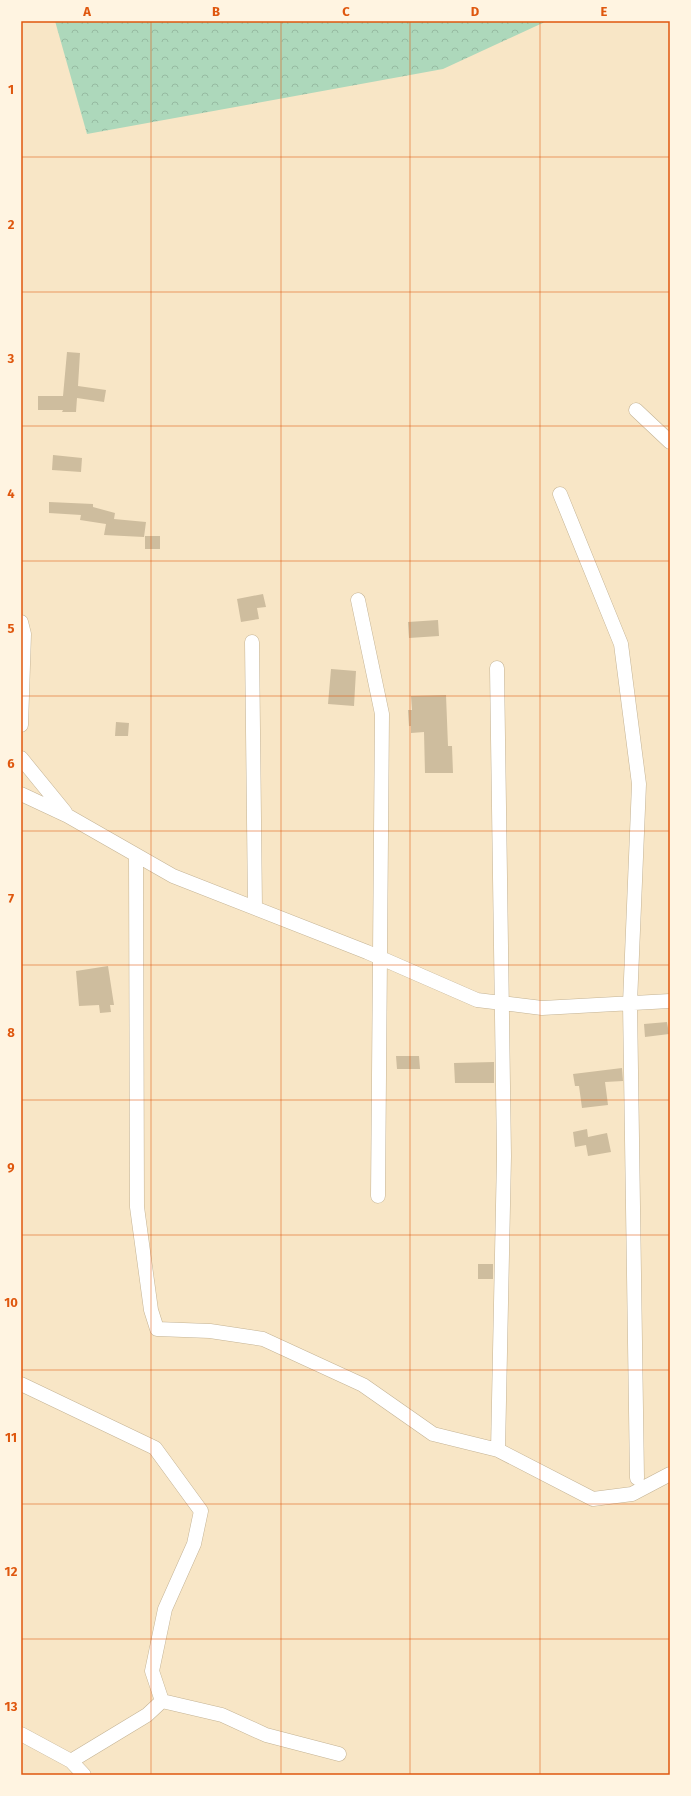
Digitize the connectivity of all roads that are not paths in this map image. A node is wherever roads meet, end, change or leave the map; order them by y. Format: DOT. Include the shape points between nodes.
graph roads {
  1 [pos="636,410"];
  2 [pos="670,442"];
  3 [pos="560,494"];
  4 [pos="358,600"];
  5 [pos="21,622"];
  6 [pos="252,642"];
  7 [pos="497,668"];
  8 [pos="21,725"];
  9 [pos="21,758"];
  10 [pos="21,794"];
  11 [pos="68,816"];
  12 [pos="136,855"];
  13 [pos="255,908"];
  14 [pos="379,957"];
  15 [pos="670,1001"];
  16 [pos="502,1003"];
  17 [pos="630,1003"];
  18 [pos="378,1196"];
  19 [pos="21,1384"];
  20 [pos="498,1450"];
  21 [pos="670,1474"];
  22 [pos="637,1478"];
  23 [pos="162,1702"];
  24 [pos="21,1734"];
  25 [pos="338,1754"];
  26 [pos="71,1761"];
  27 [pos="84,1775"];
  1 -- 2 [label="street"];
  3 -- 17 [label="street" via="621,644 639,784"];
  4 -- 14 [label="street" via="382,714"];
  5 -- 8 [label="street" via="24,634"];
  6 -- 13 [label="street"];
  7 -- 16 [label="street"];
  9 -- 11 [label="street"];
  10 -- 11 [label="street"];
  11 -- 12 [label="street"];
  12 -- 13 [label="street" via="173,876"];
  12 -- 20 [label="street" via="138,1207 151,1310 156,1329 210,1331 263,1339 363,1385 433,1434"];
  13 -- 14 [label="street"];
  14 -- 16 [label="street" via="477,1000"];
  14 -- 18 [label="street"];
  15 -- 17 [label="street"];
  16 -- 17 [label="street" via="542,1008"];
  16 -- 20 [label="street" via="504,1156"];
  17 -- 22 [label="street"];
  19 -- 23 [label="street" via="155,1448 201,1511 194,1544 165,1609 152,1671"];
  20 -- 21 [label="street" via="593,1499 632,1494"];
  23 -- 25 [label="street" via="222,1715 266,1734"];
  23 -- 26 [label="street" via="146,1715"];
  24 -- 26 [label="street"];
  26 -- 27 [label="street"];
}
